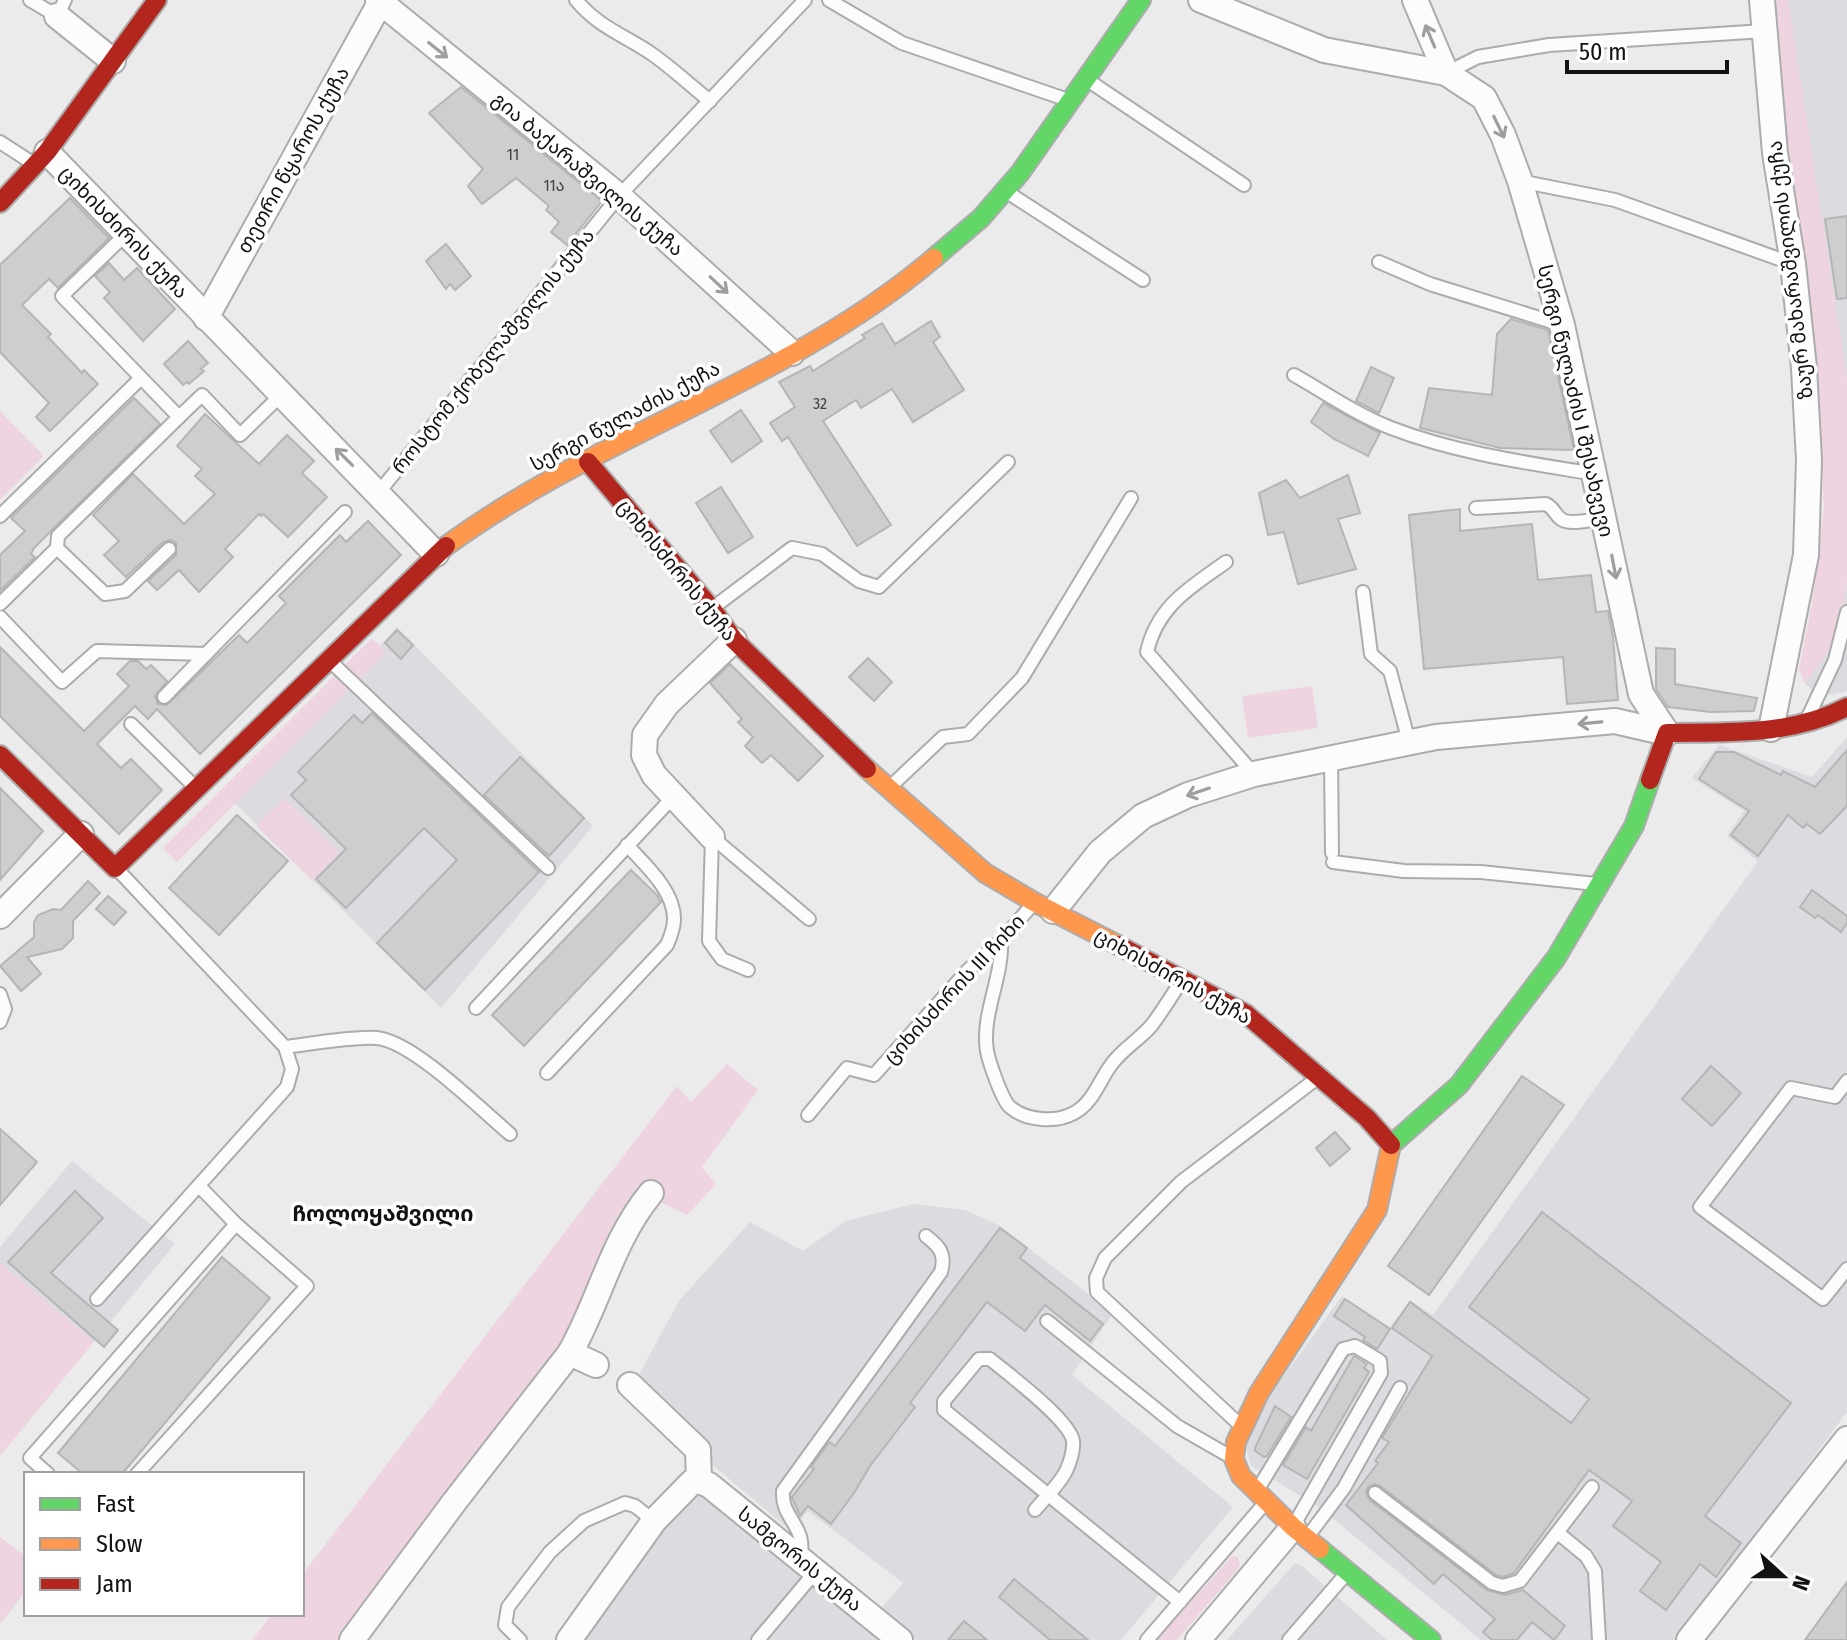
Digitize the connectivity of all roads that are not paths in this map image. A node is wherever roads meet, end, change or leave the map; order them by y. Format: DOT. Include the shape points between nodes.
graph roads {
  1 [pos="30,0"];
  2 [pos="157,0"];
  3 [pos="576,0"];
  4 [pos="805,0"];
  5 [pos="829,0"];
  6 [pos="1201,0"];
  7 [pos="1415,0"];
  8 [pos="1762,0"];
  9 [pos="379,2"];
  10 [pos="1133,3"];
  11 [pos="61,8"];
  12 [pos="1764,31"];
  13 [pos="113,61"];
  14 [pos="1446,73"];
  15 [pos="1086,79"];
  16 [pos="710,101"];
  17 [pos="1071,101"];
  18 [pos="0,142"];
  19 [pos="41,158"];
  20 [pos="1520,181"];
  21 [pos="1244,185"];
  22 [pos="1005,190"];
  23 [pos="619,196"];
  24 [pos="0,203"];
  25 [pos="126,234"];
  26 [pos="1379,262"];
  27 [pos="1793,264"];
  28 [pos="1143,280"];
  29 [pos="206,318"];
  30 [pos="1562,325"];
  31 [pos="792,353"];
  32 [pos="1294,375"];
  33 [pos="141,378"];
  34 [pos="282,394"];
  35 [pos="179,417"];
  36 [pos="588,462"];
  37 [pos="1008,462"];
  38 [pos="1595,474"];
  39 [pos="379,492"];
  40 [pos="1131,498"];
  41 [pos="1476,508"];
  42 [pos="345,512"];
  43 [pos="0,516"];
  44 [pos="1604,518"];
  45 [pos="57,548"];
  46 [pos="169,549"];
  47 [pos="436,554"];
  48 [pos="1226,562"];
  49 [pos="1363,592"];
  50 [pos="0,604"];
  51 [pos="712,609"];
  52 [pos="1847,612"];
  53 [pos="0,617"];
  54 [pos="734,640"];
  55 [pos="206,654"];
  56 [pos="328,659"];
  57 [pos="164,697"];
  58 [pos="1847,707"];
  59 [pos="131,724"];
  60 [pos="1805,724"];
  61 [pos="1771,729"];
  62 [pos="1667,733"];
  63 [pos="1409,742"];
  64 [pos="0,755"];
  65 [pos="1331,757"];
  66 [pos="1254,774"];
  67 [pos="196,788"];
  68 [pos="888,790"];
  69 [pos="674,796"];
  70 [pos="81,834"];
  71 [pos="712,837"];
  72 [pos="627,845"];
  73 [pos="115,868"];
  74 [pos="548,868"];
  75 [pos="1600,884"];
  76 [pos="1043,907"];
  77 [pos="0,916"];
  78 [pos="809,919"];
  79 [pos="1001,941"];
  80 [pos="748,970"];
  81 [pos="1183,978"];
  82 [pos="0,994"];
  83 [pos="476,1008"];
  84 [pos="0,1022"];
  85 [pos="285,1047"];
  86 [pos="547,1073"];
  87 [pos="1320,1076"];
  88 [pos="1847,1081"];
  89 [pos="808,1115"];
  90 [pos="510,1134"];
  91 [pos="1391,1145"];
  92 [pos="199,1186"];
  93 [pos="651,1193"];
  94 [pos="236,1224"];
  95 [pos="926,1236"];
  96 [pos="1847,1269"];
  97 [pos="97,1299"];
  98 [pos="1047,1321"];
  99 [pos="570,1353"];
  100 [pos="596,1365"];
  101 [pos="630,1385"];
  102 [pos="1400,1388"];
  103 [pos="1243,1427"];
  104 [pos="1847,1439"];
  105 [pos="1234,1459"];
  106 [pos="46,1472"];
  107 [pos="139,1472"];
  108 [pos="699,1481"];
  109 [pos="1592,1487"];
  110 [pos="1375,1493"];
  111 [pos="1048,1494"];
  112 [pos="1262,1496"];
  113 [pos="1035,1510"];
  114 [pos="654,1521"];
  115 [pos="1300,1533"];
  116 [pos="1558,1533"];
  117 [pos="808,1565"];
  118 [pos="1347,1572"];
  119 [pos="1180,1602"];
  120 [pos="352,1640"];
  121 [pos="520,1640"];
  122 [pos="569,1640"];
  123 [pos="758,1640"];
  124 [pos="900,1640"];
  125 [pos="1147,1640"];
  126 [pos="1198,1640"];
  127 [pos="1289,1640"];
  128 [pos="1431,1640"];
  129 [pos="1599,1640"];
  130 [pos="1689,1640"];
  1 -- 11 [label="lane"];
  2 -- 13 [label="street"];
  3 -- 16 [label="lane"];
  4 -- 16 [label="lane, როსტომ ქობელაშვილის ქუჩა"];
  5 -- 17 [label="lane" via="902,43"];
  6 -- 14 [label="street" via="1324,50"];
  14 -- 7 [label="street, one-way"];
  8 -- 12 [label="street, ზაურ მახარაშვილის ქუჩა"];
  9 -- 23 [label="street, გია ბაქარაშვილის ქუჩა, one-way"];
  9 -- 29 [label="street, თეთრი წყაროს ქუჩა"];
  10 -- 15 [label="street, სერგი წულაძის ქუჩა"];
  11 -- 13 [label="street"];
  12 -- 14 [label="lane" via="1549,45 1478,57"];
  12 -- 27 [label="street, ზაურ მახარაშვილის ქუჩა" via="1775,153"];
  13 -- 19 [label="street"];
  14 -- 20 [label="street, სერგი წულაძის I შესახვევი, one-way" via="1484,98"];
  15 -- 17 [label="street, სერგი წულაძის ქუჩა"];
  15 -- 21 [label="lane"];
  16 -- 23 [label="lane, როსტომ ქობელაშვილის ქუჩა"];
  17 -- 22 [label="street, სერგი წულაძის ქუჩა"];
  18 -- 19 [label="lane"];
  19 -- 24 [label="street"];
  19 -- 25 [label="street, ციხისძირის ქუჩა"];
  20 -- 27 [label="lane" via="1615,200"];
  20 -- 30 [label="street, სერგი წულაძის I შესახვევი"];
  22 -- 28 [label="lane"];
  22 -- 31 [label="street, სერგი წულაძის ქუჩა" via="927,264 873,305"];
  23 -- 31 [label="street, გია ბაქარაშვილის ქუჩა, one-way"];
  23 -- 39 [label="lane, როსტომ ქობელაშვილის ქუჩა"];
  25 -- 29 [label="street, ციხისძირის ქუჩა"];
  25 -- 33 [label="lane" via="62,296"];
  26 -- 30 [label="lane" via="1430,284"];
  27 -- 61 [label="street, ზაურ მახარაშვილის ქუჩა" via="1809,460 1806,555"];
  29 -- 34 [label="street, ციხისძირის ქუჩა"];
  30 -- 38 [label="street, სერგი წულაძის I შესახვევი"];
  31 -- 36 [label="street, სერგი წულაძის ქუჩა"];
  32 -- 38 [label="lane" via="1410,435"];
  33 -- 35 [label="lane"];
  33 -- 43 [label="lane"];
  34 -- 35 [label="lane" via="240,435 202,395"];
  39 -- 34 [label="street, ციხისძირის ქუჩა, one-way"];
  35 -- 45 [label="lane" via="58,536"];
  36 -- 47 [label="street, სერგი წულაძის ქუჩა" via="533,488"];
  36 -- 51 [label="street, ციხისძირის ქუჩა"];
  37 -- 51 [label="lane" via="879,587 859,581 822,554 792,548"];
  38 -- 44 [label="street, სერგი წულაძის I შესახვევი"];
  39 -- 47 [label="street, ციხისძირის ქუჩა"];
  40 -- 68 [label="lane" via="1022,678 968,734 943,737"];
  41 -- 44 [label="lane" via="1546,504 1566,521"];
  42 -- 55 [label="lane"];
  44 -- 62 [label="street, სერგი წულაძის I შესახვევი, one-way" via="1641,694"];
  45 -- 46 [label="lane" via="105,594 125,591"];
  45 -- 50 [label="lane"];
  47 -- 56 [label="street, სერგი წულაძის ქუჩა"];
  48 -- 66 [label="lane" via="1175,599 1151,633 1147,652"];
  49 -- 63 [label="lane" via="1371,654 1390,671"];
  51 -- 54 [label="street, ციხისძირის ქუჩა"];
  52 -- 60 [label="lane" via="1835,660"];
  53 -- 55 [label="lane" via="62,682 97,651"];
  54 -- 68 [label="street, ციხისძირის ქუჩა"];
  54 -- 69 [label="street" via="667,704 645,735 644,755"];
  55 -- 57 [label="lane"];
  56 -- 67 [label="street, სერგი წულაძის ქუჩა"];
  56 -- 74 [label="lane"];
  58 -- 60 [label="street" via="1829,719"];
  59 -- 67 [label="lane"];
  60 -- 61 [label="street"];
  61 -- 62 [label="street"];
  62 -- 63 [label="street, one-way" via="1615,721"];
  62 -- 75 [label="street" via="1634,826"];
  63 -- 65 [label="street"];
  64 -- 70 [label="street"];
  65 -- 66 [label="street"];
  65 -- 75 [label="lane" via="1333,857 1404,871 1481,872"];
  66 -- 76 [label="street, one-way" via="1143,816"];
  67 -- 73 [label="street, სერგი წულაძის ქუჩა"];
  68 -- 76 [label="street, ციხისძირის ქუჩა" via="985,873"];
  69 -- 71 [label="street"];
  69 -- 72 [label="lane"];
  70 -- 73 [label="street"];
  70 -- 77 [label="street"];
  71 -- 78 [label="lane"];
  71 -- 80 [label="lane" via="709,941 722,959"];
  72 -- 83 [label="lane"];
  72 -- 86 [label="lane" via="668,897 675,920 667,945"];
  73 -- 85 [label="lane"];
  75 -- 91 [label="street" via="1556,958 1459,1085"];
  76 -- 79 [label="lane, ციხისძირის III ჩიხი"];
  76 -- 81 [label="street, ციხისძირის ქუჩა"];
  79 -- 81 [label="lane" via="987,1050 1003,1097 1023,1115 1052,1120 1075,1113 1095,1094 1112,1063 1151,1026"];
  79 -- 89 [label="lane, ციხისძირის III ჩიხი" via="968,970 874,1075 847,1068"];
  81 -- 87 [label="street, ციხისძირის ქუჩა" via="1246,1014"];
  82 -- 84 [label="lane" via="5,1009"];
  85 -- 90 [label="lane" via="376,1038 397,1043"];
  85 -- 92 [label="lane" via="292,1069 287,1087"];
  87 -- 91 [label="street, ციხისძირის ქუჩა"];
  87 -- 103 [label="lane" via="1181,1182 1105,1258 1096,1278 1097,1292"];
  88 -- 96 [label="lane" via="1835,1097 1791,1088 1700,1207 1823,1299"];
  91 -- 103 [label="street" via="1377,1210 1259,1393"];
  92 -- 94 [label="lane"];
  92 -- 97 [label="lane"];
  93 -- 99 [label="street" via="635,1213"];
  94 -- 106 [label="lane" via="30,1458"];
  94 -- 107 [label="lane" via="307,1286"];
  95 -- 117 [label="lane" via="945,1259 941,1272 783,1491 784,1508 802,1539"];
  98 -- 105 [label="lane" via="1177,1426"];
  99 -- 100 [label="street"];
  99 -- 120 [label="street"];
  101 -- 108 [label="street" via="698,1450"];
  102 -- 115 [label="lane" via="1344,1488"];
  103 -- 105 [label="street"];
  104 -- 130 [label="street"];
  105 -- 112 [label="street" via="1241,1476"];
  108 -- 114 [label="street"];
  108 -- 117 [label="street, სამგორის ქუჩა"];
  109 -- 116 [label="lane"];
  110 -- 116 [label="lane" via="1492,1583 1503,1586 1520,1581"];
  111 -- 111 [label="lane" via="944,1410 944,1401 979,1359 990,1359 1067,1425 1073,1441 1071,1458"];
  111 -- 113 [label="lane"];
  111 -- 119 [label="lane"];
  112 -- 115 [label="street"];
  112 -- 115 [label="lane" via="1343,1349 1355,1346 1380,1361 1381,1373"];
  112 -- 119 [label="lane"];
  114 -- 121 [label="lane" via="625,1503 584,1521 550,1552 508,1607 505,1625"];
  114 -- 122 [label="street"];
  115 -- 118 [label="street"];
  115 -- 126 [label="street"];
  116 -- 129 [label="lane" via="1586,1556 1595,1571"];
  117 -- 123 [label="lane"];
  117 -- 124 [label="street, სამგორის ქუჩა"];
  118 -- 127 [label="lane"];
  118 -- 128 [label="street"];
  119 -- 125 [label="lane"];
}
